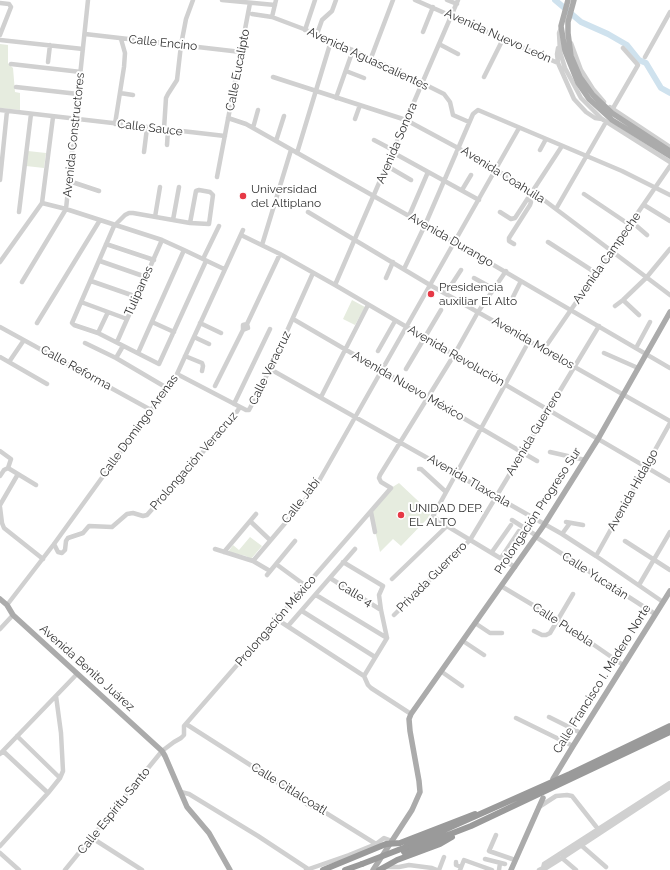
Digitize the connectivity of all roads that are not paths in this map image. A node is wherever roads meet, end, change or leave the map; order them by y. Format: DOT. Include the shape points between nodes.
graph roads {
  1 [pos="88,0"];
  2 [pos="193,0"];
  3 [pos="222,0"];
  4 [pos="315,0"];
  5 [pos="336,0"];
  6 [pos="392,0"];
  7 [pos="415,0"];
  8 [pos="447,0"];
  9 [pos="571,1"];
  10 [pos="275,2"];
  11 [pos="457,2"];
  12 [pos="0,3"];
  13 [pos="250,3"];
  14 [pos="432,8"];
  15 [pos="670,12"];
  16 [pos="252,14"];
  17 [pos="451,16"];
  18 [pos="272,17"];
  19 [pos="2,22"];
  20 [pos="566,23"];
  21 [pos="561,26"];
  22 [pos="305,30"];
  23 [pos="423,32"];
  24 [pos="84,34"];
  25 [pos="317,34"];
  26 [pos="0,35"];
  27 [pos="121,39"];
  28 [pos="503,39"];
  29 [pos="0,40"];
  30 [pos="331,41"];
  31 [pos="440,44"];
  32 [pos="50,45"];
  33 [pos="181,45"];
  34 [pos="559,47"];
  35 [pos="623,48"];
  36 [pos="83,49"];
  37 [pos="353,50"];
  38 [pos="241,52"];
  39 [pos="458,54"];
  40 [pos="645,57"];
  41 [pos="371,58"];
  42 [pos="48,62"];
  43 [pos="558,63"];
  44 [pos="11,64"];
  45 [pos="346,71"];
  46 [pos="81,72"];
  47 [pos="274,77"];
  48 [pos="484,77"];
  49 [pos="364,78"];
  50 [pos="422,83"];
  51 [pos="16,87"];
  52 [pos="316,92"];
  53 [pos="120,93"];
  54 [pos="78,94"];
  55 [pos="133,95"];
  56 [pos="591,97"];
  57 [pos="336,98"];
  58 [pos="360,105"];
  59 [pos="0,110"];
  60 [pos="258,110"];
  61 [pos="612,110"];
  62 [pos="7,111"];
  63 [pos="31,114"];
  64 [pos="284,116"];
  65 [pos="53,117"];
  66 [pos="228,118"];
  67 [pos="75,119"];
  68 [pos="356,119"];
  69 [pos="406,120"];
  70 [pos="604,120"];
  71 [pos="469,122"];
  72 [pos="115,124"];
  73 [pos="147,128"];
  74 [pos="253,128"];
  75 [pos="519,128"];
  76 [pos="166,130"];
  77 [pos="2,136"];
  78 [pos="225,136"];
  79 [pos="546,139"];
  80 [pos="374,140"];
  81 [pos="276,141"];
  82 [pos="167,145"];
  83 [pos="562,146"];
  84 [pos="670,147"];
  85 [pos="458,148"];
  86 [pos="291,150"];
  87 [pos="540,150"];
  88 [pos="670,151"];
  89 [pos="144,152"];
  90 [pos="393,152"];
  91 [pos="297,153"];
  92 [pos="587,156"];
  93 [pos="670,156"];
  94 [pos="1,158"];
  95 [pos="670,162"];
  96 [pos="386,166"];
  97 [pos="670,166"];
  98 [pos="496,168"];
  99 [pos="428,172"];
  100 [pos="471,175"];
  101 [pos="217,177"];
  102 [pos="0,180"];
  103 [pos="411,180"];
  104 [pos="444,180"];
  105 [pos="69,181"];
  106 [pos="160,187"];
  107 [pos="179,187"];
  108 [pos="656,188"];
  109 [pos="462,190"];
  110 [pos="99,191"];
  111 [pos="532,191"];
  112 [pos="584,194"];
  113 [pos="670,195"];
  114 [pos="374,196"];
  115 [pos="528,198"];
  116 [pos="479,200"];
  117 [pos="42,203"];
  118 [pos="644,205"];
  119 [pos="66,209"];
  120 [pos="556,209"];
  121 [pos="19,212"];
  122 [pos="308,212"];
  123 [pos="500,212"];
  124 [pos="409,216"];
  125 [pos="155,217"];
  126 [pos="100,220"];
  127 [pos="173,220"];
  128 [pos="670,221"];
  129 [pos="190,223"];
  130 [pos="631,223"];
  131 [pos="425,225"];
  132 [pos="114,226"];
  133 [pos="219,226"];
  134 [pos="242,232"];
  135 [pos="647,235"];
  136 [pos="162,240"];
  137 [pos="355,240"];
  138 [pos="454,242"];
  139 [pos="548,242"];
  140 [pos="106,244"];
  141 [pos="514,244"];
  142 [pos="262,245"];
  143 [pos="670,249"];
  144 [pos="184,250"];
  145 [pos="610,251"];
  146 [pos="280,254"];
  147 [pos="154,260"];
  148 [pos="205,260"];
  149 [pos="100,261"];
  150 [pos="0,262"];
  151 [pos="393,262"];
  152 [pos="224,269"];
  153 [pos="404,269"];
  154 [pos="461,270"];
  155 [pos="506,271"];
  156 [pos="313,273"];
  157 [pos="596,273"];
  158 [pos="146,277"];
  159 [pos="386,278"];
  160 [pos="474,278"];
  161 [pos="646,278"];
  162 [pos="91,281"];
  163 [pos="521,281"];
  164 [pos="22,282"];
  165 [pos="430,284"];
  166 [pos="335,285"];
  167 [pos="494,289"];
  168 [pos="446,293"];
  169 [pos="670,295"];
  170 [pos="137,297"];
  171 [pos="513,297"];
  172 [pos="623,300"];
  173 [pos="81,302"];
  174 [pos="368,305"];
  175 [pos="615,306"];
  176 [pos="442,310"];
  177 [pos="571,310"];
  178 [pos="108,312"];
  179 [pos="478,312"];
  180 [pos="670,312"];
  181 [pos="639,315"];
  182 [pos="127,319"];
  183 [pos="293,319"];
  184 [pos="395,321"];
  185 [pos="152,322"];
  186 [pos="650,322"];
  187 [pos="37,323"];
  188 [pos="200,323"];
  189 [pos="599,326"];
  190 [pos="0,327"];
  191 [pos="406,327"];
  192 [pos="270,329"];
  193 [pos="174,332"];
  194 [pos="98,333"];
  195 [pos="221,333"];
  196 [pos="194,337"];
  197 [pos="425,338"];
  198 [pos="24,340"];
  199 [pos="529,341"];
  200 [pos="117,342"];
  201 [pos="85,343"];
  202 [pos="209,344"];
  203 [pos="123,346"];
  204 [pos="636,348"];
  205 [pos="544,349"];
  206 [pos="345,350"];
  207 [pos="378,351"];
  208 [pos="138,353"];
  209 [pos="604,353"];
  210 [pos="646,353"];
  211 [pos="454,355"];
  212 [pos="0,356"];
  213 [pos="185,356"];
  214 [pos="116,358"];
  215 [pos="9,362"];
  216 [pos="574,367"];
  217 [pos="638,368"];
  218 [pos="670,368"];
  219 [pos="270,369"];
  220 [pos="406,369"];
  221 [pos="202,371"];
  222 [pos="382,371"];
  223 [pos="177,374"];
  224 [pos="47,384"];
  225 [pos="506,384"];
  226 [pos="215,386"];
  227 [pos="167,388"];
  228 [pos="622,394"];
  229 [pos="321,397"];
  230 [pos="428,398"];
  231 [pos="234,404"];
  232 [pos="240,407"];
  233 [pos="151,410"];
  234 [pos="548,410"];
  235 [pos="356,416"];
  236 [pos="670,422"];
  237 [pos="481,428"];
  238 [pos="598,439"];
  239 [pos="400,442"];
  240 [pos="0,451"];
  241 [pos="550,452"];
  242 [pos="522,453"];
  243 [pos="585,460"];
  244 [pos="537,461"];
  245 [pos="646,466"];
  246 [pos="4,469"];
  247 [pos="419,469"];
  248 [pos="18,474"];
  249 [pos="457,474"];
  250 [pos="0,476"];
  251 [pos="670,481"];
  252 [pos="36,485"];
  253 [pos="446,492"];
  254 [pos="496,497"];
  255 [pos="0,506"];
  256 [pos="371,512"];
  257 [pos="256,514"];
  258 [pos="250,521"];
  259 [pos="544,525"];
  260 [pos="583,525"];
  261 [pos="448,526"];
  262 [pos="519,531"];
  263 [pos="375,532"];
  264 [pos="670,532"];
  265 [pos="562,534"];
  266 [pos="536,536"];
  267 [pos="270,540"];
  268 [pos="470,540"];
  269 [pos="295,541"];
  270 [pos="626,541"];
  271 [pos="54,544"];
  272 [pos="215,549"];
  273 [pos="355,549"];
  274 [pos="224,552"];
  275 [pos="492,552"];
  276 [pos="596,556"];
  277 [pos="501,558"];
  278 [pos="43,559"];
  279 [pos="654,559"];
  280 [pos="253,561"];
  281 [pos="344,562"];
  282 [pos="276,564"];
  283 [pos="515,567"];
  284 [pos="670,570"];
  285 [pos="330,578"];
  286 [pos="392,579"];
  287 [pos="639,585"];
  288 [pos="306,586"];
  289 [pos="501,586"];
  290 [pos="670,591"];
  291 [pos="573,594"];
  292 [pos="316,595"];
  293 [pos="0,599"];
  294 [pos="663,602"];
  295 [pos="7,605"];
  296 [pos="381,610"];
  297 [pos="302,611"];
  298 [pos="655,614"];
  299 [pos="13,615"];
  300 [pos="394,615"];
  301 [pos="558,620"];
  302 [pos="281,622"];
  303 [pos="475,624"];
  304 [pos="288,626"];
  305 [pos="0,629"];
  306 [pos="534,631"];
  307 [pos="502,632"];
  308 [pos="387,638"];
  309 [pos="463,641"];
  310 [pos="484,655"];
  311 [pos="375,657"];
  312 [pos="623,665"];
  313 [pos="442,672"];
  314 [pos="77,674"];
  315 [pos="364,676"];
  316 [pos="462,686"];
  317 [pos="56,696"];
  318 [pos="411,714"];
  319 [pos="549,717"];
  320 [pos="516,718"];
  321 [pos="186,724"];
  322 [pos="670,726"];
  323 [pos="670,732"];
  324 [pos="581,733"];
  325 [pos="17,736"];
  326 [pos="573,746"];
  327 [pos="162,751"];
  328 [pos="2,753"];
  329 [pos="60,778"];
  330 [pos="554,779"];
  331 [pos="670,782"];
  332 [pos="670,787"];
  333 [pos="181,792"];
  334 [pos="48,793"];
  335 [pos="658,793"];
  336 [pos="543,798"];
  337 [pos="498,807"];
  338 [pos="537,808"];
  339 [pos="471,826"];
  340 [pos="598,829"];
  341 [pos="496,836"];
  342 [pos="92,838"];
  343 [pos="391,842"];
  344 [pos="376,844"];
  345 [pos="0,846"];
  346 [pos="582,846"];
  347 [pos="405,850"];
  348 [pos="0,853"];
  349 [pos="444,857"];
  350 [pos="562,858"];
  351 [pos="515,860"];
  352 [pos="456,862"];
  353 [pos="482,866"];
  354 [pos="360,867"];
  355 [pos="606,867"];
  356 [pos="381,869"];
  357 [pos="461,869"];
  358 [pos="541,869"];
  359 [pos="18,870"];
  360 [pos="65,870"];
  361 [pos="142,870"];
  362 [pos="230,870"];
  363 [pos="307,870"];
  364 [pos="323,870"];
  365 [pos="345,870"];
  366 [pos="373,870"];
  367 [pos="438,870"];
  368 [pos="492,870"];
  369 [pos="499,870"];
  370 [pos="511,870"];
  371 [pos="576,870"];
  1 -- 24 [label="street, Avenida Constructores"];
  2 -- 33 [label="street"];
  3 -- 13 [label="street"];
  4 -- 22 [label="street"];
  5 -- 25 [label="street" via="332,11 322,20"];
  6 -- 41 [label="street"];
  7 -- 14 [label="street, Avenida Nuevo León"];
  8 -- 11 [label="street"];
  9 -- 20 [label="main road"];
  10 -- 13 [label="street"];
  10 -- 18 [label="street"];
  11 -- 17 [label="street, Avenida Sonora"];
  12 -- 19 [label="street" via="11,5"];
  13 -- 38 [label="street, Calle Eucalipto"];
  14 -- 17 [label="street, Avenida Nuevo León"];
  14 -- 23 [label="street"];
  15 -- 40 [label="street"];
  16 -- 18 [label="street, Avenida Aguascalientes"];
  17 -- 28 [label="street, Avenida Nuevo León"];
  17 -- 31 [label="street, Avenida Sonora"];
  18 -- 22 [label="street, Avenida Aguascalientes"];
  19 -- 26 [label="street"];
  20 -- 21 [label="main road"];
  20 -- 56 [label="main road" via="575,68"];
  20 -- 61 [label="street" via="581,70 603,102"];
  21 -- 34 [label="street"];
  21 -- 56 [label="main road" via="571,68 578,83"];
  22 -- 25 [label="street, Avenida Aguascalientes"];
  24 -- 27 [label="street, Calle Encino"];
  24 -- 36 [label="street, Avenida Constructores"];
  25 -- 30 [label="street, Avenida Aguascalientes"];
  27 -- 33 [label="street, Calle Encino"];
  27 -- 53 [label="street" via="125,53"];
  28 -- 43 [label="street, Avenida Nuevo León"];
  28 -- 48 [label="street"];
  29 -- 32 [label="street"];
  30 -- 37 [label="street, Avenida Aguascalientes"];
  30 -- 52 [label="street"];
  31 -- 39 [label="street"];
  31 -- 50 [label="street, Avenida Sonora"];
  32 -- 36 [label="street"];
  32 -- 42 [label="street"];
  33 -- 38 [label="street, Calle Encino"];
  33 -- 76 [label="street" via="177,80 166,98"];
  34 -- 43 [label="street"];
  34 -- 70 [label="street" via="565,68 581,98"];
  35 -- 61 [label="street" via="638,65"];
  36 -- 46 [label="street, Avenida Constructores"];
  37 -- 41 [label="street, Avenida Aguascalientes"];
  37 -- 45 [label="street"];
  38 -- 66 [label="street, Calle Eucalipto"];
  41 -- 50 [label="street, Avenida Aguascalientes"];
  43 -- 70 [label="street" via="574,98 586,112"];
  44 -- 46 [label="street"];
  45 -- 49 [label="street"];
  45 -- 57 [label="street"];
  46 -- 54 [label="street, Avenida Constructores"];
  47 -- 52 [label="street, Avenida Coahuila"];
  50 -- 69 [label="street, Avenida Sonora"];
  50 -- 71 [label="street, Avenida Aguascalientes" via="444,94 450,102 453,115"];
  51 -- 54 [label="street"];
  52 -- 57 [label="street, Avenida Coahuila"];
  52 -- 91 [label="street"];
  53 -- 55 [label="street"];
  53 -- 72 [label="street"];
  54 -- 67 [label="street, Avenida Constructores"];
  56 -- 88 [label="main road"];
  56 -- 93 [label="main road" via="612,120"];
  57 -- 58 [label="street, Avenida Coahuila"];
  58 -- 68 [label="street"];
  58 -- 69 [label="street, Avenida Coahuila"];
  59 -- 62 [label="street, Calle Sauce"];
  60 -- 74 [label="street"];
  61 -- 84 [label="street"];
  62 -- 63 [label="street, Calle Sauce"];
  62 -- 77 [label="street"];
  63 -- 65 [label="street, Calle Sauce"];
  63 -- 121 [label="street"];
  64 -- 81 [label="street"];
  65 -- 67 [label="street, Calle Sauce"];
  65 -- 117 [label="street"];
  66 -- 74 [label="street, Avenida Durango"];
  66 -- 78 [label="street, Calle Eucalipto"];
  67 -- 72 [label="street, Calle Sauce"];
  67 -- 105 [label="street, Avenida Constructores"];
  69 -- 85 [label="street, Avenida Coahuila"];
  69 -- 90 [label="street, Avenida Sonora"];
  70 -- 92 [label="street"];
  70 -- 95 [label="street"];
  71 -- 75 [label="street" via="478,110"];
  71 -- 85 [label="street"];
  72 -- 73 [label="street, Calle Sauce"];
  73 -- 76 [label="street, Calle Sauce"];
  73 -- 89 [label="street"];
  74 -- 81 [label="street, Avenida Durango"];
  75 -- 79 [label="street"];
  75 -- 98 [label="street, Calle Jabí"];
  76 -- 78 [label="street, Calle Sauce"];
  76 -- 82 [label="street"];
  77 -- 94 [label="street"];
  78 -- 101 [label="street, Calle Eucalipto"];
  79 -- 83 [label="street"];
  79 -- 87 [label="street"];
  80 -- 90 [label="street"];
  81 -- 86 [label="street, Avenida Durango"];
  83 -- 92 [label="street"];
  83 -- 111 [label="street"];
  85 -- 98 [label="street, Avenida Coahuila"];
  85 -- 104 [label="street"];
  86 -- 91 [label="street, Avenida Durango"];
  86 -- 142 [label="street"];
  90 -- 96 [label="street, Avenida Sonora"];
  90 -- 99 [label="street"];
  91 -- 114 [label="street, Avenida Durango"];
  92 -- 108 [label="street"];
  92 -- 120 [label="street"];
  94 -- 102 [label="street"];
  96 -- 103 [label="street"];
  96 -- 114 [label="street, Avenida Sonora"];
  97 -- 108 [label="street, Avenida Campeche"];
  98 -- 111 [label="street, Avenida Coahuila"];
  98 -- 116 [label="street, Calle Jabí"];
  99 -- 104 [label="street"];
  99 -- 124 [label="street"];
  100 -- 109 [label="street"];
  104 -- 109 [label="street"];
  104 -- 131 [label="street"];
  105 -- 110 [label="street"];
  105 -- 119 [label="street, Avenida Constructores"];
  106 -- 125 [label="street"];
  107 -- 127 [label="street"];
  108 -- 113 [label="street"];
  108 -- 118 [label="street, Avenida Campeche"];
  109 -- 116 [label="street"];
  111 -- 115 [label="street"];
  111 -- 120 [label="street, Avenida Coahuila"];
  112 -- 130 [label="street"];
  114 -- 124 [label="street, Avenida Durango"];
  114 -- 137 [label="street, Avenida Sonora"];
  115 -- 123 [label="street" via="514,220"];
  115 -- 141 [label="street" via="530,205 509,238"];
  116 -- 138 [label="street, Calle Jabí"];
  117 -- 119 [label="street"];
  117 -- 150 [label="street"];
  118 -- 128 [label="street"];
  118 -- 130 [label="street, Avenida Campeche"];
  119 -- 126 [label="street"];
  119 -- 164 [label="street, Avenida Constructores"];
  120 -- 145 [label="street, Avenida Coahuila"];
  122 -- 137 [label="street, Avenida Morelos"];
  124 -- 131 [label="street, Avenida Durango"];
  125 -- 127 [label="street"];
  125 -- 132 [label="street" via="129,213"];
  126 -- 132 [label="street"];
  126 -- 187 [label="street"];
  127 -- 129 [label="street"];
  129 -- 129 [label="street" via="196,191 207,191 214,195 209,224"];
  130 -- 135 [label="street"];
  130 -- 145 [label="street, Avenida Campeche"];
  131 -- 138 [label="street, Avenida Durango"];
  131 -- 153 [label="street"];
  132 -- 136 [label="street"];
  132 -- 140 [label="street"];
  133 -- 148 [label="street"];
  134 -- 142 [label="street, Avenida Revolución"];
  134 -- 152 [label="street, Calle Domingo Arenas"];
  136 -- 144 [label="street"];
  136 -- 147 [label="street, Tulipanes"];
  137 -- 151 [label="street, Avenida Morelos"];
  137 -- 166 [label="street, Avenida Sonora"];
  138 -- 155 [label="street, Avenida Durango"];
  138 -- 165 [label="street, Calle Jabí"];
  139 -- 157 [label="street"];
  140 -- 147 [label="street"];
  140 -- 149 [label="street"];
  142 -- 146 [label="street, Avenida Revolución"];
  143 -- 161 [label="street"];
  144 -- 148 [label="street"];
  144 -- 185 [label="street"];
  145 -- 157 [label="street, Avenida Campeche"];
  145 -- 161 [label="street, Avenida Coahuila"];
  146 -- 156 [label="street, Avenida Revolución"];
  146 -- 226 [label="street"];
  147 -- 158 [label="street, Tulipanes"];
  148 -- 152 [label="street"];
  148 -- 193 [label="street"];
  149 -- 158 [label="street"];
  149 -- 162 [label="street"];
  151 -- 153 [label="street, Avenida Morelos"];
  151 -- 159 [label="street"];
  152 -- 188 [label="street, Calle Domingo Arenas"];
  153 -- 165 [label="street, Avenida Morelos"];
  154 -- 168 [label="street"];
  155 -- 163 [label="street, Avenida Durango"];
  155 -- 167 [label="street"];
  156 -- 166 [label="street, Avenida Revolución"];
  156 -- 183 [label="street, Calle Veracruz"];
  157 -- 177 [label="street, Avenida Campeche"];
  158 -- 170 [label="street, Tulipanes"];
  160 -- 167 [label="street"];
  161 -- 169 [label="street, Avenida Coahuila"];
  161 -- 172 [label="street"];
  162 -- 170 [label="street"];
  162 -- 173 [label="street"];
  163 -- 171 [label="street"];
  163 -- 177 [label="street, Avenida Durango"];
  165 -- 168 [label="street, Avenida Morelos"];
  165 -- 191 [label="street, Calle Jabí"];
  166 -- 174 [label="street, Avenida Revolución"];
  167 -- 179 [label="street"];
  168 -- 179 [label="street, Avenida Morelos"];
  170 -- 182 [label="street, Tulipanes"];
  172 -- 175 [label="street"];
  172 -- 181 [label="street"];
  173 -- 178 [label="street"];
  173 -- 194 [label="street" via="72,323"];
  174 -- 184 [label="street, Avenida Revolución"];
  174 -- 206 [label="street"];
  176 -- 197 [label="street"];
  177 -- 189 [label="street, Avenida Durango"];
  177 -- 205 [label="street, Avenida Campeche"];
  178 -- 182 [label="street"];
  178 -- 194 [label="street"];
  179 -- 199 [label="street, Avenida Morelos"];
  179 -- 211 [label="street"];
  180 -- 210 [label="main road, Prolongación Progreso Sur"];
  182 -- 200 [label="street, Tulipanes"];
  183 -- 206 [label="street, Avenida Nuevo México"];
  183 -- 219 [label="street, Calle Veracruz"];
  184 -- 191 [label="street, Avenida Revolución"];
  184 -- 207 [label="street"];
  185 -- 193 [label="street"];
  185 -- 208 [label="street"];
  186 -- 204 [label="street"];
  188 -- 195 [label="street"];
  188 -- 196 [label="street, Calle Domingo Arenas"];
  189 -- 204 [label="street, Avenida Durango"];
  189 -- 216 [label="street, Avenida Guerrero"];
  190 -- 198 [label="street, Calle Reforma"];
  191 -- 197 [label="street, Avenida Revolución"];
  191 -- 222 [label="street, Calle Jabí"];
  192 -- 231 [label="street"];
  193 -- 208 [label="street" via="159,364"];
  194 -- 200 [label="street"];
  196 -- 202 [label="street"];
  196 -- 213 [label="street, Calle Domingo Arenas"];
  197 -- 211 [label="street, Avenida Revolución"];
  197 -- 220 [label="street"];
  198 -- 215 [label="street"];
  198 -- 233 [label="street, Calle Reforma"];
  199 -- 205 [label="street, Avenida Morelos"];
  199 -- 225 [label="street"];
  200 -- 203 [label="street"];
  201 -- 214 [label="street"];
  203 -- 208 [label="street"];
  203 -- 214 [label="street"];
  204 -- 210 [label="street, Avenida Durango"];
  205 -- 216 [label="street, Avenida Morelos"];
  206 -- 222 [label="street, Avenida Nuevo México"];
  206 -- 229 [label="street"];
  209 -- 217 [label="street"];
  210 -- 217 [label="main road, Prolongación Progreso Sur"];
  210 -- 218 [label="street, Avenida Durango"];
  211 -- 225 [label="street, Avenida Revolución"];
  211 -- 230 [label="street"];
  212 -- 215 [label="street"];
  213 -- 221 [label="street" via="203,364"];
  213 -- 223 [label="street, Calle Domingo Arenas"];
  214 -- 227 [label="street"];
  215 -- 224 [label="street"];
  216 -- 228 [label="street, Avenida Morelos"];
  216 -- 234 [label="street, Avenida Guerrero"];
  217 -- 228 [label="main road, Prolongación Progreso Sur"];
  219 -- 229 [label="street, Avenida Tlaxcala"];
  219 -- 232 [label="street, Calle Veracruz" via="250,409"];
  222 -- 230 [label="street, Avenida Nuevo México"];
  222 -- 235 [label="street, Calle Jabí"];
  223 -- 227 [label="street, Calle Domingo Arenas"];
  223 -- 231 [label="street, Calle Veracruz"];
  225 -- 234 [label="street, Avenida Revolución"];
  225 -- 237 [label="street"];
  227 -- 233 [label="street, Calle Domingo Arenas"];
  228 -- 236 [label="street, Avenida Morelos"];
  228 -- 238 [label="main road, Prolongación Progreso Sur"];
  229 -- 235 [label="street, Avenida Tlaxcala"];
  230 -- 237 [label="street, Avenida Nuevo México"];
  230 -- 239 [label="street"];
  231 -- 232 [label="street, Calle Veracruz"];
  232 -- 271 [label="street, Prolongación Veracruz" via="147,515 127,514 112,527 89,526 83,533 68,538 62,553 58,552"];
  233 -- 271 [label="street, Calle Domingo Arenas"];
  234 -- 238 [label="street, Avenida Revolución"];
  234 -- 242 [label="street, Avenida Guerrero"];
  235 -- 239 [label="street, Avenida Tlaxcala"];
  235 -- 267 [label="street, Calle Jabí" via="315,488"];
  236 -- 245 [label="street, Avenida Hidalgo"];
  237 -- 242 [label="street, Avenida Nuevo México"];
  237 -- 249 [label="street"];
  238 -- 243 [label="main road, Prolongación Progreso Sur"];
  238 -- 245 [label="street, Avenida Revolución"];
  239 -- 249 [label="street, Avenida Tlaxcala"];
  239 -- 256 [label="street, Prolongación México" via="379,478 391,488"];
  240 -- 246 [label="street" via="12,459"];
  241 -- 243 [label="street"];
  242 -- 244 [label="street, Avenida Nuevo México"];
  242 -- 254 [label="street, Avenida Guerrero"];
  243 -- 259 [label="main road, Prolongación Progreso Sur"];
  245 -- 251 [label="street, Avenida Revolución"];
  245 -- 276 [label="street, Avenida Hidalgo"];
  246 -- 248 [label="street"];
  246 -- 250 [label="street"];
  247 -- 253 [label="street"];
  248 -- 252 [label="street"];
  248 -- 255 [label="street"];
  249 -- 253 [label="street"];
  249 -- 254 [label="street, Avenida Tlaxcala"];
  253 -- 261 [label="street" via="433,516"];
  254 -- 259 [label="street, Avenida Tlaxcala"];
  254 -- 268 [label="street, Avenida Guerrero"];
  255 -- 278 [label="street" via="4,528"];
  256 -- 263 [label="street"];
  256 -- 288 [label="street, Prolongación México"];
  257 -- 258 [label="street"];
  258 -- 267 [label="street"];
  258 -- 274 [label="street"];
  259 -- 265 [label="street, Avenida Tlaxcala"];
  259 -- 266 [label="main road, Prolongación Progreso Sur"];
  260 -- 265 [label="street" via="568,523"];
  261 -- 268 [label="street"];
  261 -- 286 [label="street"];
  262 -- 277 [label="street"];
  264 -- 279 [label="street"];
  265 -- 276 [label="street, Avenida Tlaxcala"];
  266 -- 275 [label="street, Calle Yucatán" via="512,522"];
  266 -- 283 [label="main road, Prolongación Progreso Sur"];
  266 -- 298 [label="street, Calle Yucatán"];
  267 -- 280 [label="street, Calle Jabí"];
  268 -- 275 [label="street"];
  268 -- 300 [label="street, Privada Guerrero"];
  269 -- 282 [label="street"];
  270 -- 279 [label="street"];
  271 -- 278 [label="street, Calle Domingo Arenas"];
  272 -- 274 [label="street"];
  273 -- 281 [label="street"];
  274 -- 280 [label="street"];
  275 -- 277 [label="street"];
  276 -- 287 [label="street, Avenida Tlaxcala"];
  277 -- 283 [label="street"];
  278 -- 295 [label="street, Calle Domingo Arenas"];
  279 -- 284 [label="street"];
  279 -- 287 [label="street"];
  280 -- 282 [label="street" via="268,573"];
  281 -- 285 [label="street"];
  281 -- 296 [label="street" via="383,586 379,595"];
  282 -- 288 [label="street"];
  283 -- 289 [label="main road, Prolongación Progreso Sur"];
  285 -- 292 [label="street"];
  285 -- 296 [label="street, Calle 4"];
  287 -- 294 [label="street, Avenida Tlaxcala"];
  288 -- 321 [label="street, Prolongación México"];
  289 -- 301 [label="street, Calle Puebla"];
  289 -- 303 [label="main road, Prolongación Progreso Sur"];
  290 -- 294 [label="main road, Calle Francisco I. Madero Norte"];
  291 -- 301 [label="street"];
  292 -- 297 [label="street"];
  292 -- 308 [label="street"];
  293 -- 295 [label="main road, Avenida Benito Juárez"];
  294 -- 298 [label="main road, Calle Francisco I. Madero Norte"];
  295 -- 299 [label="main road, Avenida Benito Juárez"];
  296 -- 308 [label="street"];
  297 -- 304 [label="street"];
  297 -- 311 [label="street"];
  298 -- 312 [label="main road, Calle Francisco I. Madero Norte"];
  299 -- 305 [label="street"];
  299 -- 314 [label="main road, Avenida Benito Juárez"];
  301 -- 306 [label="street" via="546,635"];
  301 -- 312 [label="street, Calle Puebla"];
  302 -- 304 [label="street"];
  303 -- 307 [label="street" via="490,633"];
  303 -- 309 [label="main road, Prolongación Progreso Sur"];
  304 -- 315 [label="street"];
  308 -- 311 [label="street"];
  309 -- 310 [label="street"];
  309 -- 313 [label="main road, Prolongación Progreso Sur"];
  311 -- 315 [label="street"];
  312 -- 324 [label="main road, Calle Francisco I. Madero Norte"];
  313 -- 316 [label="street"];
  313 -- 318 [label="main road, Prolongación Progreso Sur"];
  314 -- 317 [label="street"];
  314 -- 327 [label="main road, Avenida Benito Juárez"];
  315 -- 318 [label="street" via="371,688"];
  317 -- 325 [label="street"];
  317 -- 329 [label="street" via="63,771"];
  318 -- 343 [label="main road" via="410,731 420,792 412,810"];
  319 -- 324 [label="street"];
  320 -- 326 [label="street"];
  321 -- 327 [label="street, Prolongación México" via="182,738"];
  321 -- 344 [label="street, Calle Citlalcoatl" via="291,791 308,805 326,813"];
  322 -- 337 [label="highway"];
  323 -- 339 [label="highway"];
  324 -- 326 [label="main road, Calle Francisco I. Madero Norte"];
  325 -- 328 [label="street"];
  325 -- 329 [label="street"];
  326 -- 330 [label="main road, Calle Francisco I. Madero Norte"];
  327 -- 333 [label="main road"];
  327 -- 342 [label="street, Calle Espíritu Santo"];
  328 -- 334 [label="street"];
  329 -- 334 [label="street"];
  331 -- 335 [label="street"];
  332 -- 335 [label="street"];
  333 -- 362 [label="main road" via="187,807 209,833"];
  333 -- 363 [label="street" via="189,794 258,836"];
  334 -- 345 [label="street"];
  335 -- 340 [label="street"];
  335 -- 346 [label="street"];
  336 -- 338 [label="main road"];
  337 -- 343 [label="highway" via="400,843"];
  337 -- 347 [label="highway"];
  338 -- 340 [label="street" via="556,796 572,796"];
  338 -- 351 [label="main road"];
  339 -- 347 [label="highway"];
  339 -- 356 [label="highway" via="440,844 397,860"];
  340 -- 358 [label="street" via="544,864"];
  341 -- 351 [label="street" via="489,851"];
  342 -- 360 [label="street, Calle Espíritu Santo"];
  342 -- 361 [label="street"];
  343 -- 344 [label="street" via="384,838"];
  343 -- 364 [label="highway"];
  343 -- 366 [label="main road"];
  344 -- 363 [label="street"];
  346 -- 350 [label="street"];
  346 -- 355 [label="street"];
  347 -- 354 [label="highway"];
  348 -- 359 [label="street"];
  349 -- 367 [label="street"];
  350 -- 358 [label="street"];
  350 -- 371 [label="street"];
  351 -- 370 [label="main road"];
  352 -- 357 [label="street"];
  353 -- 357 [label="street" via="464,860"];
  353 -- 368 [label="street"];
  353 -- 369 [label="street" via="485,858 503,864"];
  354 -- 365 [label="highway"];
  356 -- 367 [label="street" via="408,865"];
}
